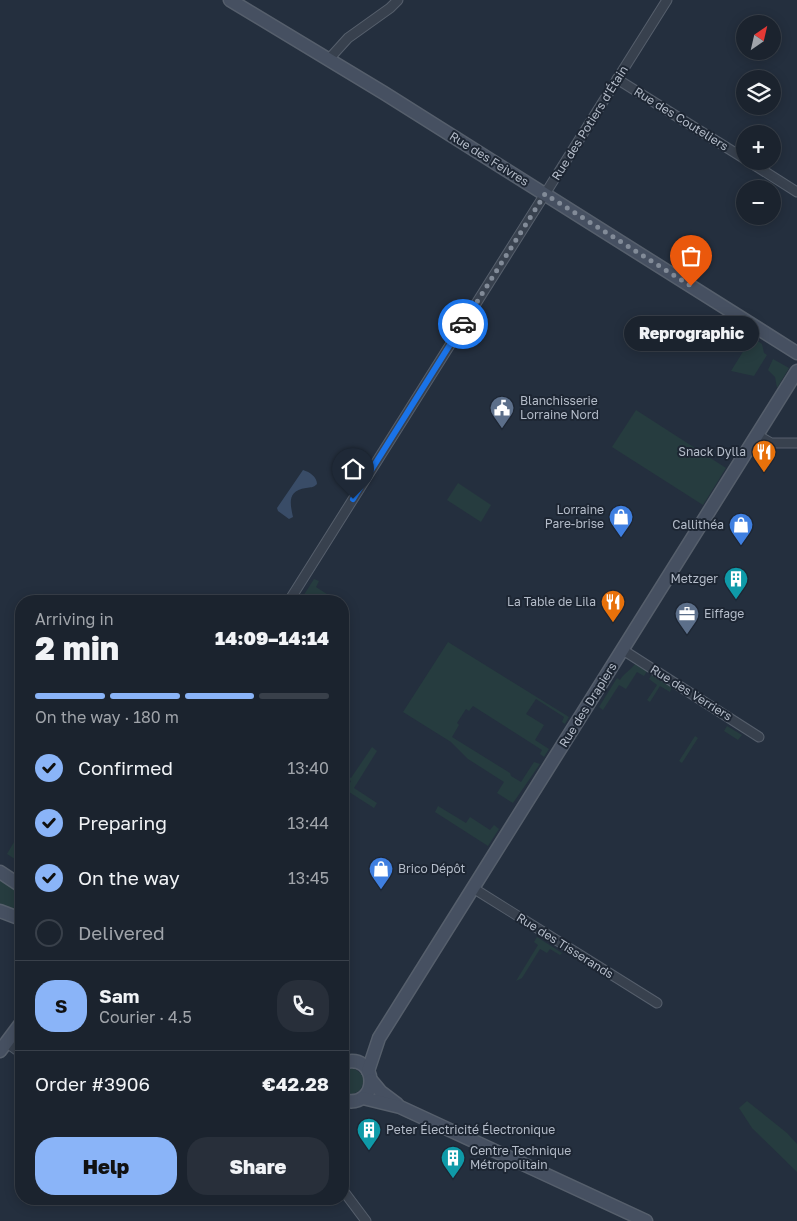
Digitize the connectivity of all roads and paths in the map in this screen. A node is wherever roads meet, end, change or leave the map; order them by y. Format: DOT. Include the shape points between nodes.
graph roads {
  1 [pos="230,0"];
  2 [pos="398,0"];
  3 [pos="666,0"];
  4 [pos="329,59"];
  5 [pos="617,79"];
  6 [pos="736,153"];
  7 [pos="762,170"];
  8 [pos="797,192"];
  9 [pos="545,194"];
  10 [pos="797,353"];
  11 [pos="797,371"];
  12 [pos="757,435"];
  13 [pos="797,442"];
  14 [pos="293,595"];
  15 [pos="623,650"];
  16 [pos="760,737"];
  17 [pos="0,872"];
  18 [pos="15,882"];
  19 [pos="473,888"];
  20 [pos="0,911"];
  21 [pos="15,917"];
  22 [pos="657,1003"];
  23 [pos="15,1031"];
  24 [pos="379,1038"];
  25 [pos="3,1047"];
  26 [pos="15,1051"];
  27 [pos="349,1060"];
  28 [pos="349,1062"];
  29 [pos="370,1075"];
  30 [pos="363,1098"];
  31 [pos="349,1102"];
  32 [pos="400,1107"];
  33 [pos="349,1198"];
  34 [pos="366,1221"];
  35 [pos="646,1221"];
  1 -- 4 [label="street, Rue des Feivres"];
  2 -- 4 [label="street" via="348,38"];
  3 -- 5 [label="street, Rue des Potiers d'Étain"];
  4 -- 9 [label="street, Rue des Feivres"];
  5 -- 6 [label="street, Rue des Couteliers"];
  5 -- 9 [label="street, Rue des Potiers d'Étain"];
  7 -- 8 [label="street"];
  9 -- 10 [label="street, Rue des Feivres"];
  9 -- 14 [label="street, Rue des Potiers d'Étain"];
  11 -- 12 [label="street, Rue des Drapiers"];
  12 -- 13 [label="street" via="771,444"];
  12 -- 15 [label="street, Rue des Drapiers"];
  15 -- 16 [label="street, Rue des Verriers"];
  15 -- 19 [label="street, Rue des Drapiers"];
  17 -- 18 [label="street"];
  19 -- 22 [label="street, Rue des Tisserands"];
  19 -- 24 [label="street, Rue des Drapiers"];
  20 -- 21 [label="street"];
  23 -- 25 [label="street"];
  24 -- 27 [label="street, Rue des Drapiers"];
  24 -- 29 [label="street, Rue des Drapiers"];
  25 -- 26 [label="street"];
  28 -- 29 [label="street" via="364,1066"];
  29 -- 30 [label="street, Rue des Drapiers" via="368,1093"];
  29 -- 32 [label="street" via="381,1092"];
  30 -- 31 [label="street"];
  30 -- 32 [label="street"];
  32 -- 35 [label="street"];
  33 -- 34 [label="street"];
}
